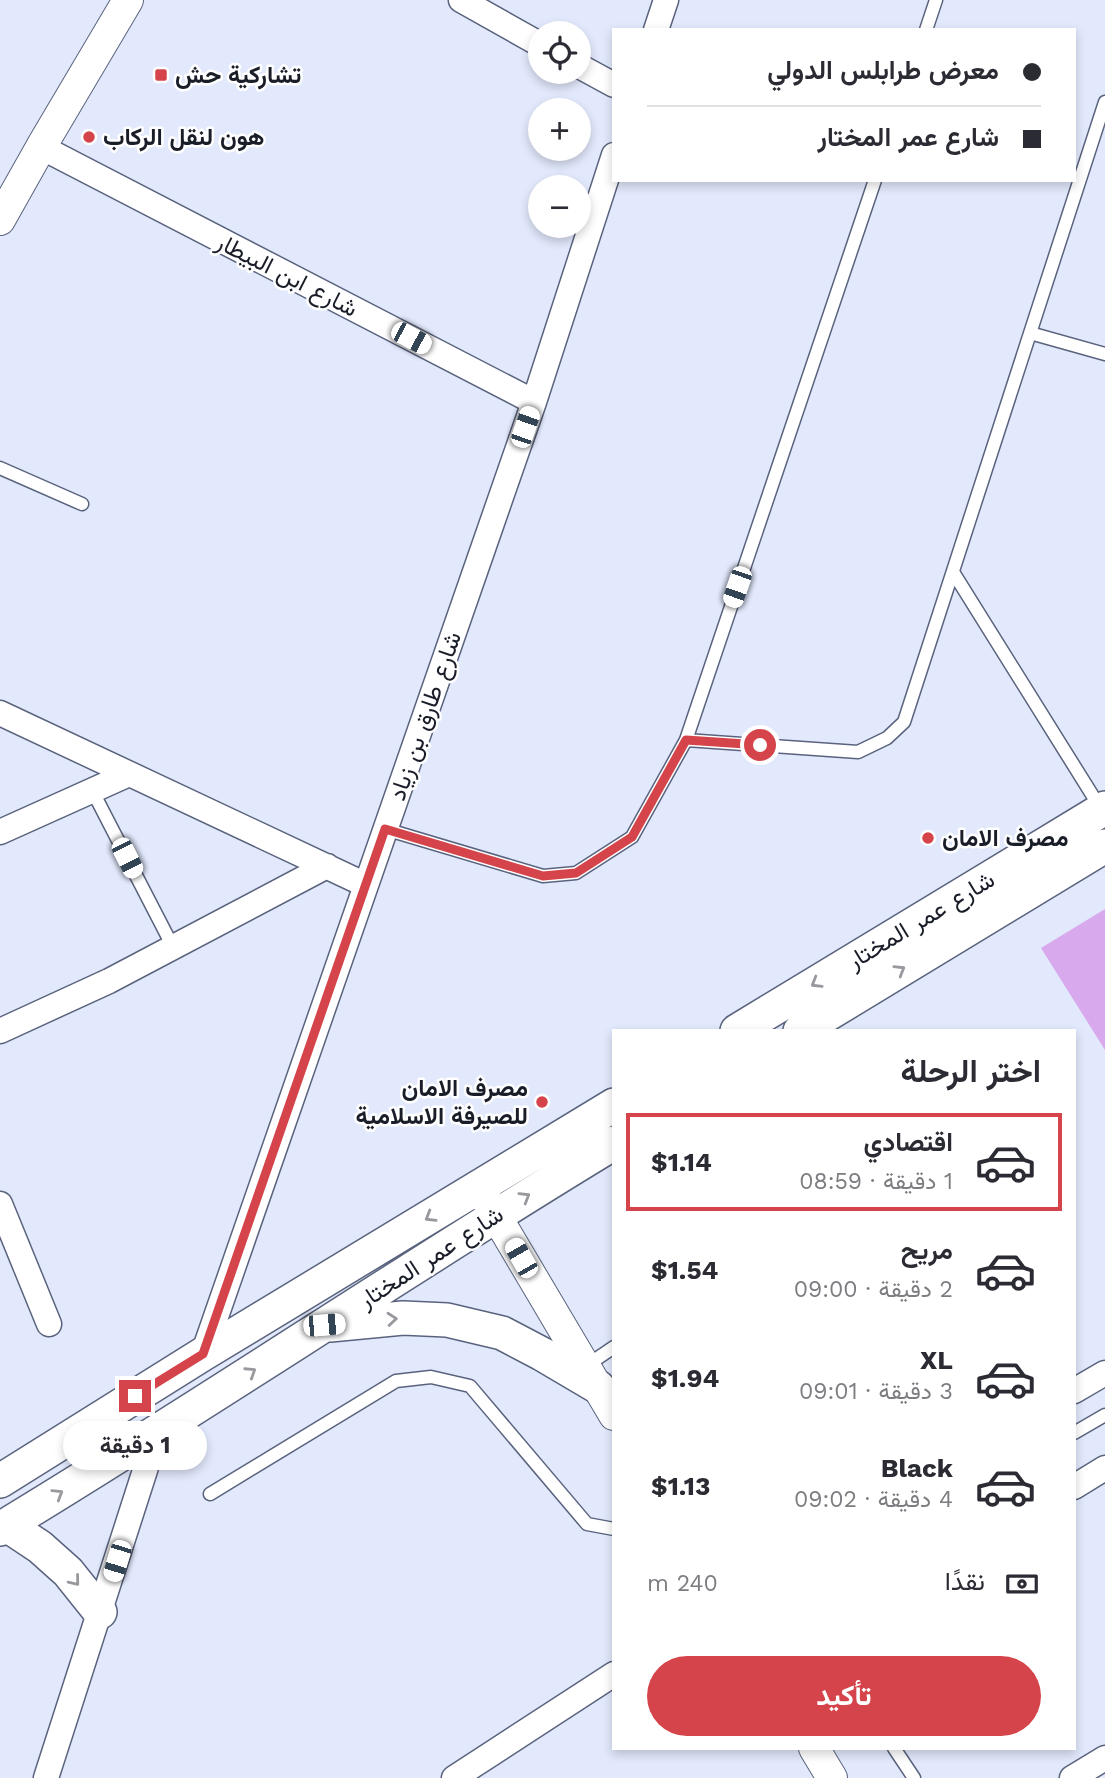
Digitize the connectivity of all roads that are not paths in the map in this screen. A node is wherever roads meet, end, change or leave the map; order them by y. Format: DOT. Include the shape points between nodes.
graph roads {
  1 [pos="128,0"];
  2 [pos="461,0"];
  3 [pos="666,0"];
  4 [pos="936,0"];
  5 [pos="657,28"];
  6 [pos="927,28"];
  7 [pos="528,37"];
  8 [pos="591,73"];
  9 [pos="612,84"];
  10 [pos="1105,102"];
  11 [pos="41,147"];
  12 [pos="612,161"];
  13 [pos="874,182"];
  14 [pos="0,220"];
  15 [pos="1030,333"];
  16 [pos="1105,354"];
  17 [pos="534,402"];
  18 [pos="0,468"];
  19 [pos="82,504"];
  20 [pos="953,572"];
  21 [pos="0,713"];
  22 [pos="686,740"];
  23 [pos="129,774"];
  24 [pos="92,790"];
  25 [pos="1104,809"];
  26 [pos="385,829"];
  27 [pos="0,832"];
  28 [pos="1105,846"];
  29 [pos="327,866"];
  30 [pos="366,885"];
  31 [pos="173,947"];
  32 [pos="740,1029"];
  33 [pos="803,1029"];
  34 [pos="0,1031"];
  35 [pos="612,1107"];
  36 [pos="612,1144"];
  37 [pos="488,1201"];
  38 [pos="0,1204"];
  39 [pos="49,1324"];
  40 [pos="324,1325"];
  41 [pos="612,1350"];
  42 [pos="203,1354"];
  43 [pos="592,1377"];
  44 [pos="1102,1379"];
  45 [pos="1076,1390"];
  46 [pos="612,1412"];
  47 [pos="1105,1415"];
  48 [pos="1076,1432"];
  49 [pos="157,1433"];
  50 [pos="1105,1468"];
  51 [pos="0,1481"];
  52 [pos="1076,1486"];
  53 [pos="210,1494"];
  54 [pos="4,1527"];
  55 [pos="612,1533"];
  56 [pos="100,1612"];
  57 [pos="612,1675"];
  58 [pos="815,1750"];
  59 [pos="895,1750"];
  60 [pos="1105,1758"];
  61 [pos="46,1778"];
  62 [pos="454,1778"];
  63 [pos="832,1778"];
  64 [pos="914,1778"];
  65 [pos="1072,1778"];
  1 -- 11 [label="street"];
  2 -- 7 [label="street"];
  3 -- 5 [label="street"];
  4 -- 6 [label="lane"];
  8 -- 9 [label="street"];
  10 -- 15 [label="lane"];
  11 -- 14 [label="street"];
  11 -- 17 [label="street, شارع ابن البيطار"];
  12 -- 17 [label="street, شارع طارق بن زياد"];
  13 -- 22 [label="lane"];
  15 -- 16 [label="lane"];
  15 -- 20 [label="lane"];
  17 -- 26 [label="street, شارع طارق بن زياد"];
  18 -- 19 [label="lane"];
  20 -- 22 [label="lane" via="904,722 887,738 858,752"];
  20 -- 25 [label="lane"];
  21 -- 23 [label="street"];
  22 -- 26 [label="lane" via="632,837 576,873 543,876"];
  23 -- 24 [label="street"];
  23 -- 29 [label="street"];
  24 -- 27 [label="street"];
  24 -- 31 [label="lane"];
  25 -- 32 [label="main road, شارع عمر المختار, one-way"];
  26 -- 30 [label="street, شارع طارق بن زياد"];
  33 -- 28 [label="main road, شارع عمر المختار, one-way"];
  29 -- 30 [label="street"];
  29 -- 31 [label="street"];
  30 -- 42 [label="street, شارع طارق بن زياد"];
  31 -- 34 [label="street"];
  35 -- 37 [label="main road, شارع عمر المختار"];
  37 -- 36 [label="main road, شارع عمر المختار, one-way"];
  37 -- 40 [label="main road, شارع عمر المختار"];
  37 -- 42 [label="main road, شارع عمر المختار, one-way"];
  37 -- 43 [label="street"];
  38 -- 39 [label="street"];
  40 -- 43 [label="main road, one-way" via="403,1318 447,1320 502,1334"];
  49 -- 40 [label="main road, شارع عمر المختار, one-way"];
  41 -- 43 [label="lane"];
  42 -- 51 [label="main road, شارع عمر المختار"];
  43 -- 46 [label="street"];
  44 -- 45 [label="street"];
  47 -- 48 [label="lane"];
  54 -- 49 [label="main road, شارع عمر المختار, one-way"];
  49 -- 56 [label="street"];
  50 -- 52 [label="street"];
  53 -- 55 [label="lane" via="396,1381 431,1377 470,1386 587,1524"];
  54 -- 56 [label="main road, one-way" via="40,1547 68,1572"];
  56 -- 61 [label="street"];
  57 -- 62 [label="street"];
  58 -- 63 [label="street"];
  59 -- 64 [label="lane"];
  60 -- 65 [label="street"];
}
